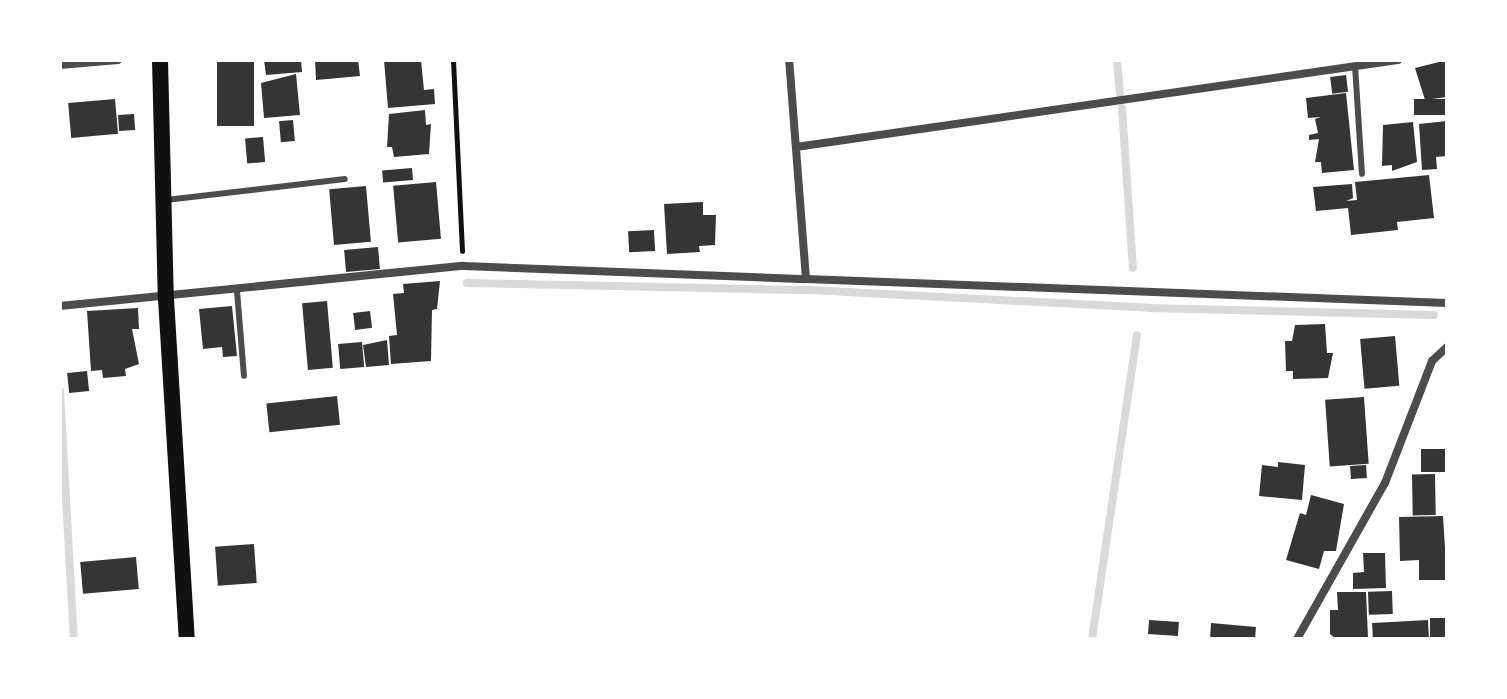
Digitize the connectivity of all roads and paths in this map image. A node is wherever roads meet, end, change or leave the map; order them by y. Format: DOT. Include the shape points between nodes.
graph roads {
  1 [pos="118,60"];
  2 [pos="160,60"];
  3 [pos="453,60"];
  4 [pos="789,60"];
  5 [pos="1398,60"];
  6 [pos="60,65"];
  7 [pos="1355,66"];
  8 [pos="796,147"];
  9 [pos="1362,174"];
  10 [pos="345,179"];
  11 [pos="163,200"];
  12 [pos="460,266"];
  13 [pos="806,279"];
  14 [pos="237,291"];
  15 [pos="166,299"];
  16 [pos="1447,303"];
  17 [pos="60,306"];
  18 [pos="1447,347"];
  19 [pos="244,376"];
  20 [pos="187,639"];
  21 [pos="1297,639"];
  1 -- 6 [label="street"];
  2 -- 11 [label="main road"];
  3 -- 12 [label="path"];
  4 -- 8 [label="street"];
  5 -- 7 [label="street"];
  7 -- 8 [label="street"];
  7 -- 9 [label="lane"];
  8 -- 13 [label="street"];
  10 -- 11 [label="lane"];
  11 -- 15 [label="main road"];
  12 -- 13 [label="street"];
  12 -- 14 [label="street"];
  13 -- 16 [label="street"];
  14 -- 15 [label="street"];
  14 -- 19 [label="lane"];
  15 -- 17 [label="street"];
  15 -- 20 [label="main road"];
  18 -- 21 [label="street" via="1432,361 1385,483"];
}
